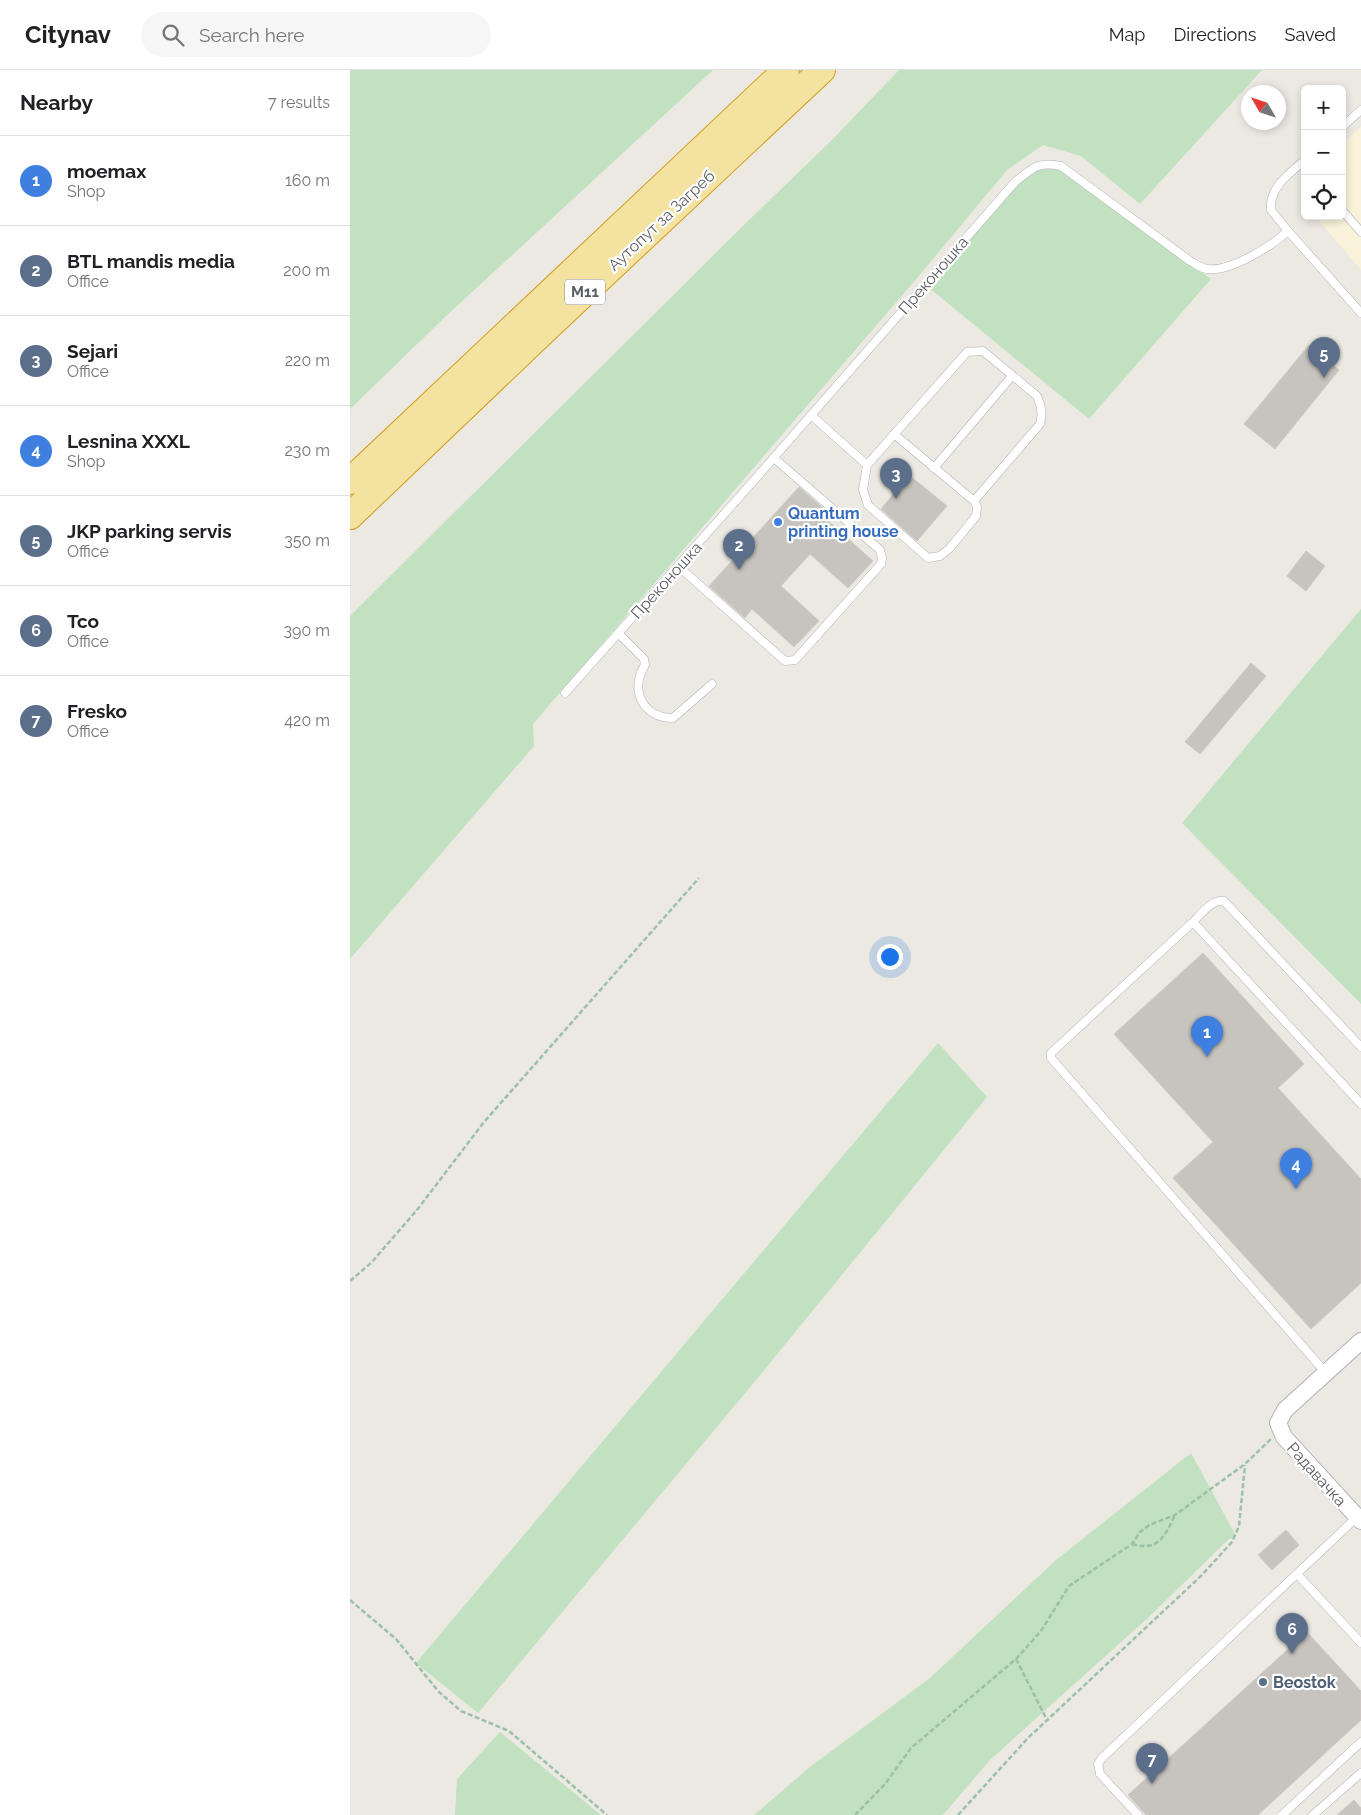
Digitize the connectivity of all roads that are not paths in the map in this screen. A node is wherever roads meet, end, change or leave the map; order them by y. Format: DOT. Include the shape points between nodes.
graph roads {
  1 [pos="786,70"];
  2 [pos="822,70"];
  3 [pos="1361,110"];
  4 [pos="1346,123"];
  5 [pos="1301,164"];
  6 [pos="1346,215"];
  7 [pos="1288,231"];
  8 [pos="1361,232"];
  9 [pos="1361,313"];
  10 [pos="1012,376"];
  11 [pos="811,415"];
  12 [pos="894,434"];
  13 [pos="774,458"];
  14 [pos="867,464"];
  15 [pos="934,468"];
  16 [pos="350,481"];
  17 [pos="974,501"];
  18 [pos="350,516"];
  19 [pos="678,566"];
  20 [pos="618,633"];
  21 [pos="712,684"];
  22 [pos="565,692"];
  23 [pos="1193,922"];
  24 [pos="1361,1047"];
  25 [pos="1361,1104"];
  26 [pos="1361,1341"];
  27 [pos="1326,1373"];
  28 [pos="1359,1519"];
  29 [pos="1297,1574"];
  30 [pos="1361,1643"];
  31 [pos="1361,1742"];
  32 [pos="1361,1773"];
  33 [pos="1138,1815"];
  34 [pos="1282,1815"];
  35 [pos="1313,1815"];
  1 -- 16 [label="highway, Аутопут за Загреб / M11"];
  2 -- 18 [label="highway, Аутопут за Загреб / M11"];
  3 -- 4 [label="lane"];
  5 -- 7 [label="lane" via="1281,181 1272,196 1272,210"];
  6 -- 8 [label="lane"];
  7 -- 9 [label="lane"];
  7 -- 11 [label="lane, Преконошка" via="1253,256 1224,267 1201,268 1061,166 1046,163 1031,169 1015,182"];
  10 -- 12 [label="lane" via="983,351 967,352"];
  10 -- 15 [label="lane"];
  10 -- 17 [label="lane" via="1037,396 1041,406 1040,424"];
  11 -- 13 [label="lane, Преконошка"];
  11 -- 14 [label="lane"];
  12 -- 14 [label="lane"];
  12 -- 15 [label="lane"];
  13 -- 19 [label="lane, Преконошка"];
  13 -- 19 [label="lane" via="880,550 881,564 790,662"];
  14 -- 17 [label="lane" via="864,490 868,505 928,558 940,556 950,548 976,516"];
  15 -- 17 [label="lane"];
  19 -- 20 [label="lane, Преконошка"];
  20 -- 21 [label="lane" via="644,659 638,688 641,701 654,714 673,718"];
  20 -- 22 [label="lane, Преконошка"];
  23 -- 24 [label="lane" via="1219,900 1224,901"];
  23 -- 25 [label="lane"];
  23 -- 27 [label="lane" via="1051,1053 1051,1058"];
  26 -- 27 [label="street"];
  27 -- 28 [label="street, Радавачка" via="1285,1410 1279,1426 1284,1437"];
  28 -- 29 [label="lane"];
  29 -- 30 [label="lane"];
  29 -- 33 [label="lane" via="1098,1764 1100,1774"];
  31 -- 34 [label="lane"];
  32 -- 35 [label="lane"];
}
